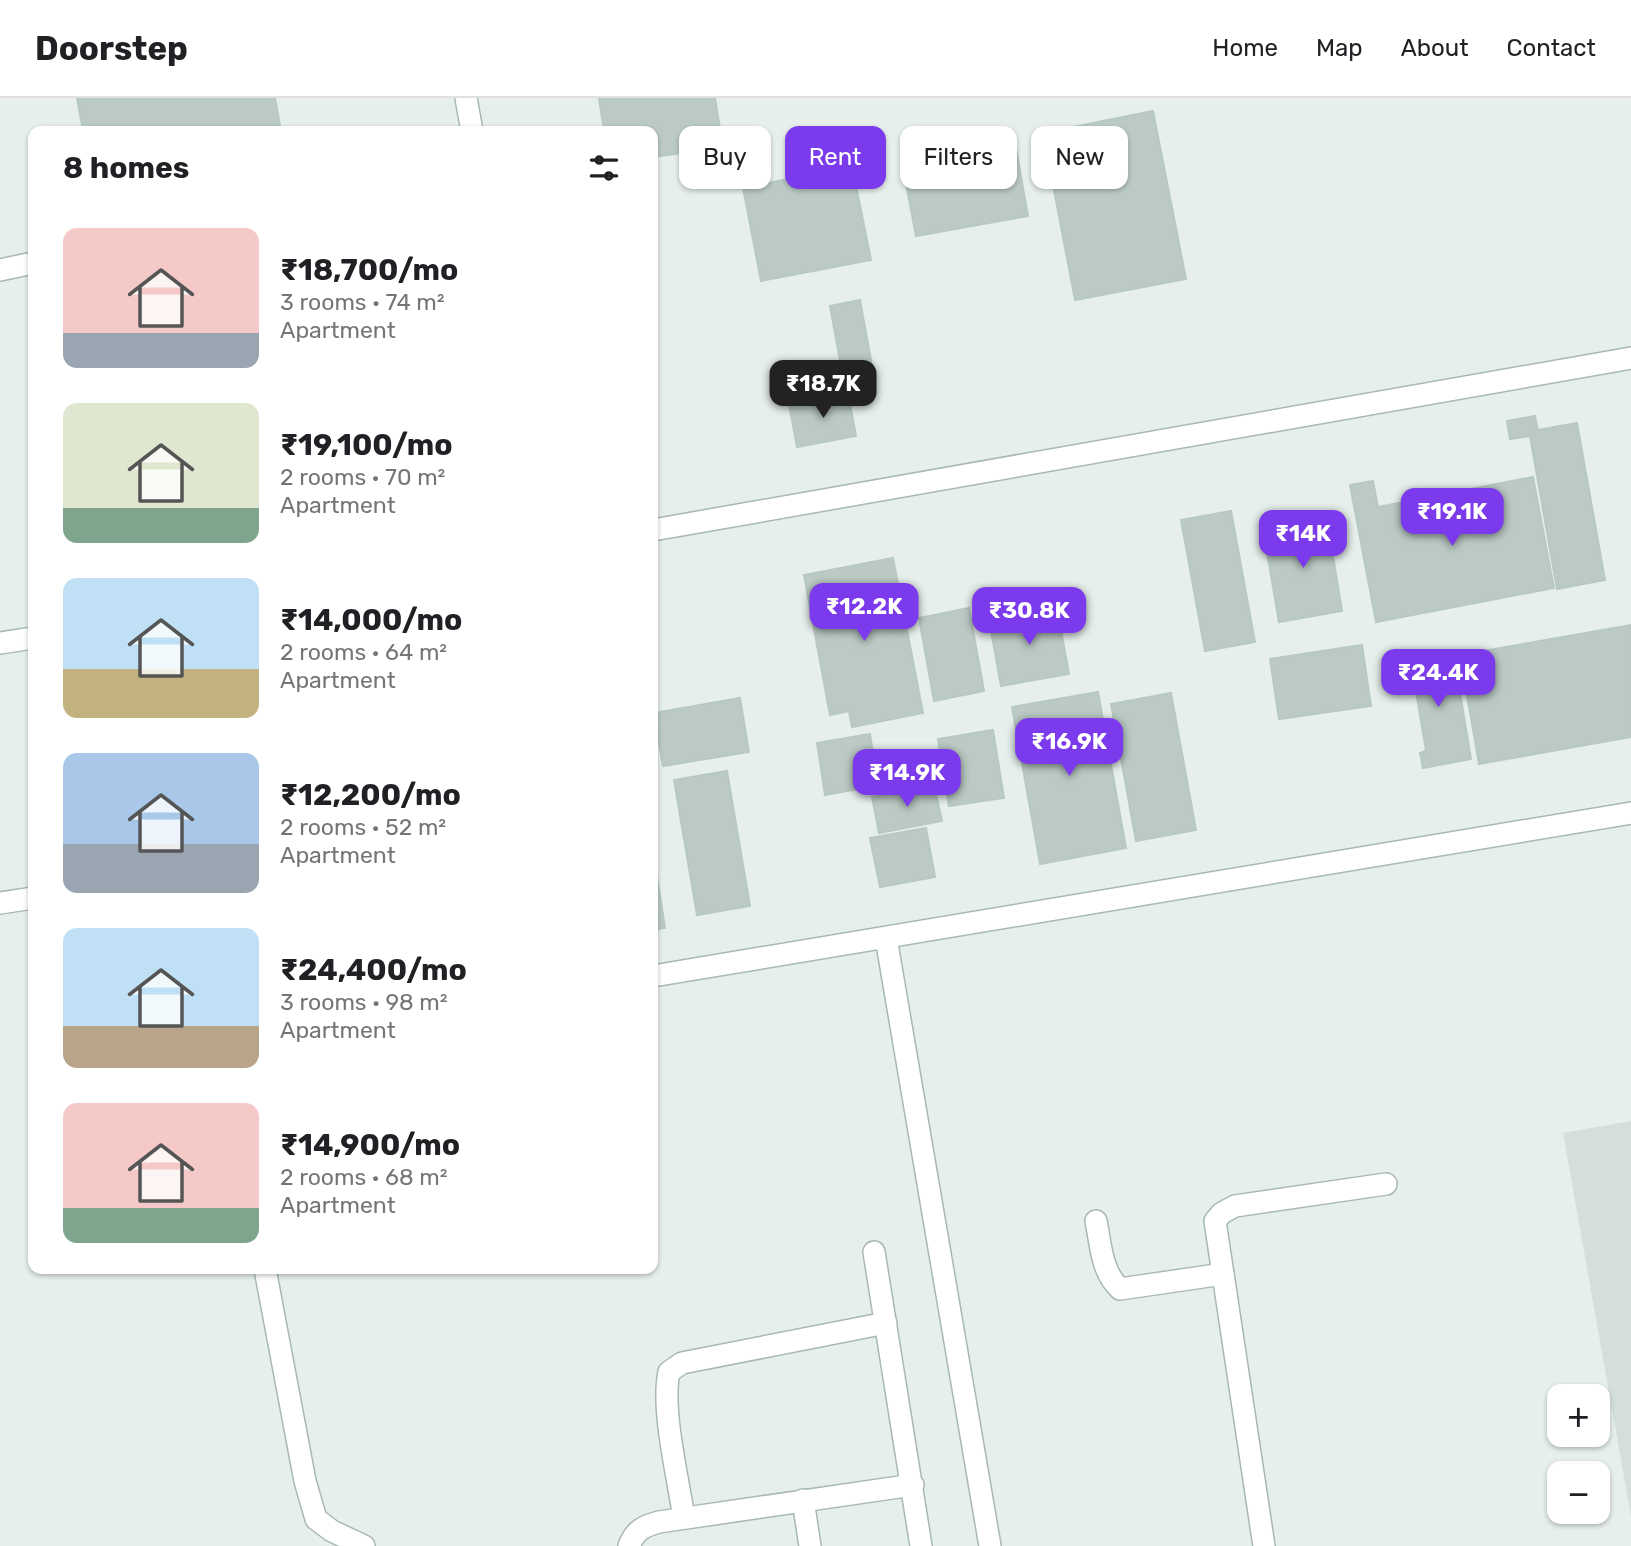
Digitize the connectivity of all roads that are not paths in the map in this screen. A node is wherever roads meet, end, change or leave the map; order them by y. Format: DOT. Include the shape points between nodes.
graph roads {
  1 [pos="466,98"];
  2 [pos="471,126"];
  3 [pos="28,264"];
  4 [pos="0,270"];
  5 [pos="1631,358"];
  6 [pos="658,529"];
  7 [pos="28,639"];
  8 [pos="0,643"];
  9 [pos="1631,813"];
  10 [pos="28,899"];
  11 [pos="0,903"];
  12 [pos="886,938"];
  13 [pos="658,975"];
  14 [pos="1386,1184"];
  15 [pos="1096,1221"];
  16 [pos="874,1252"];
  17 [pos="266,1274"];
  18 [pos="1223,1274"];
  19 [pos="886,1323"];
  20 [pos="913,1485"];
  21 [pos="803,1500"];
  22 [pos="684,1518"];
  23 [pos="363,1546"];
  24 [pos="629,1546"];
  25 [pos="810,1546"];
  26 [pos="921,1546"];
  27 [pos="990,1546"];
  28 [pos="1264,1546"];
  1 -- 2 [label="street"];
  3 -- 4 [label="street"];
  5 -- 6 [label="street"];
  7 -- 8 [label="street"];
  9 -- 12 [label="street"];
  10 -- 11 [label="street"];
  12 -- 13 [label="street"];
  12 -- 27 [label="street"];
  14 -- 18 [label="street" via="1235,1206 1222,1213 1215,1221"];
  15 -- 18 [label="street" via="1104,1264 1120,1289"];
  16 -- 19 [label="street"];
  17 -- 23 [label="street" via="316,1519"];
  18 -- 28 [label="street"];
  19 -- 20 [label="street"];
  19 -- 22 [label="street" via="682,1363 669,1372 665,1388"];
  20 -- 21 [label="street"];
  20 -- 26 [label="street"];
  21 -- 22 [label="street"];
  21 -- 25 [label="street"];
  22 -- 24 [label="street" via="647,1525 634,1534"];
}
